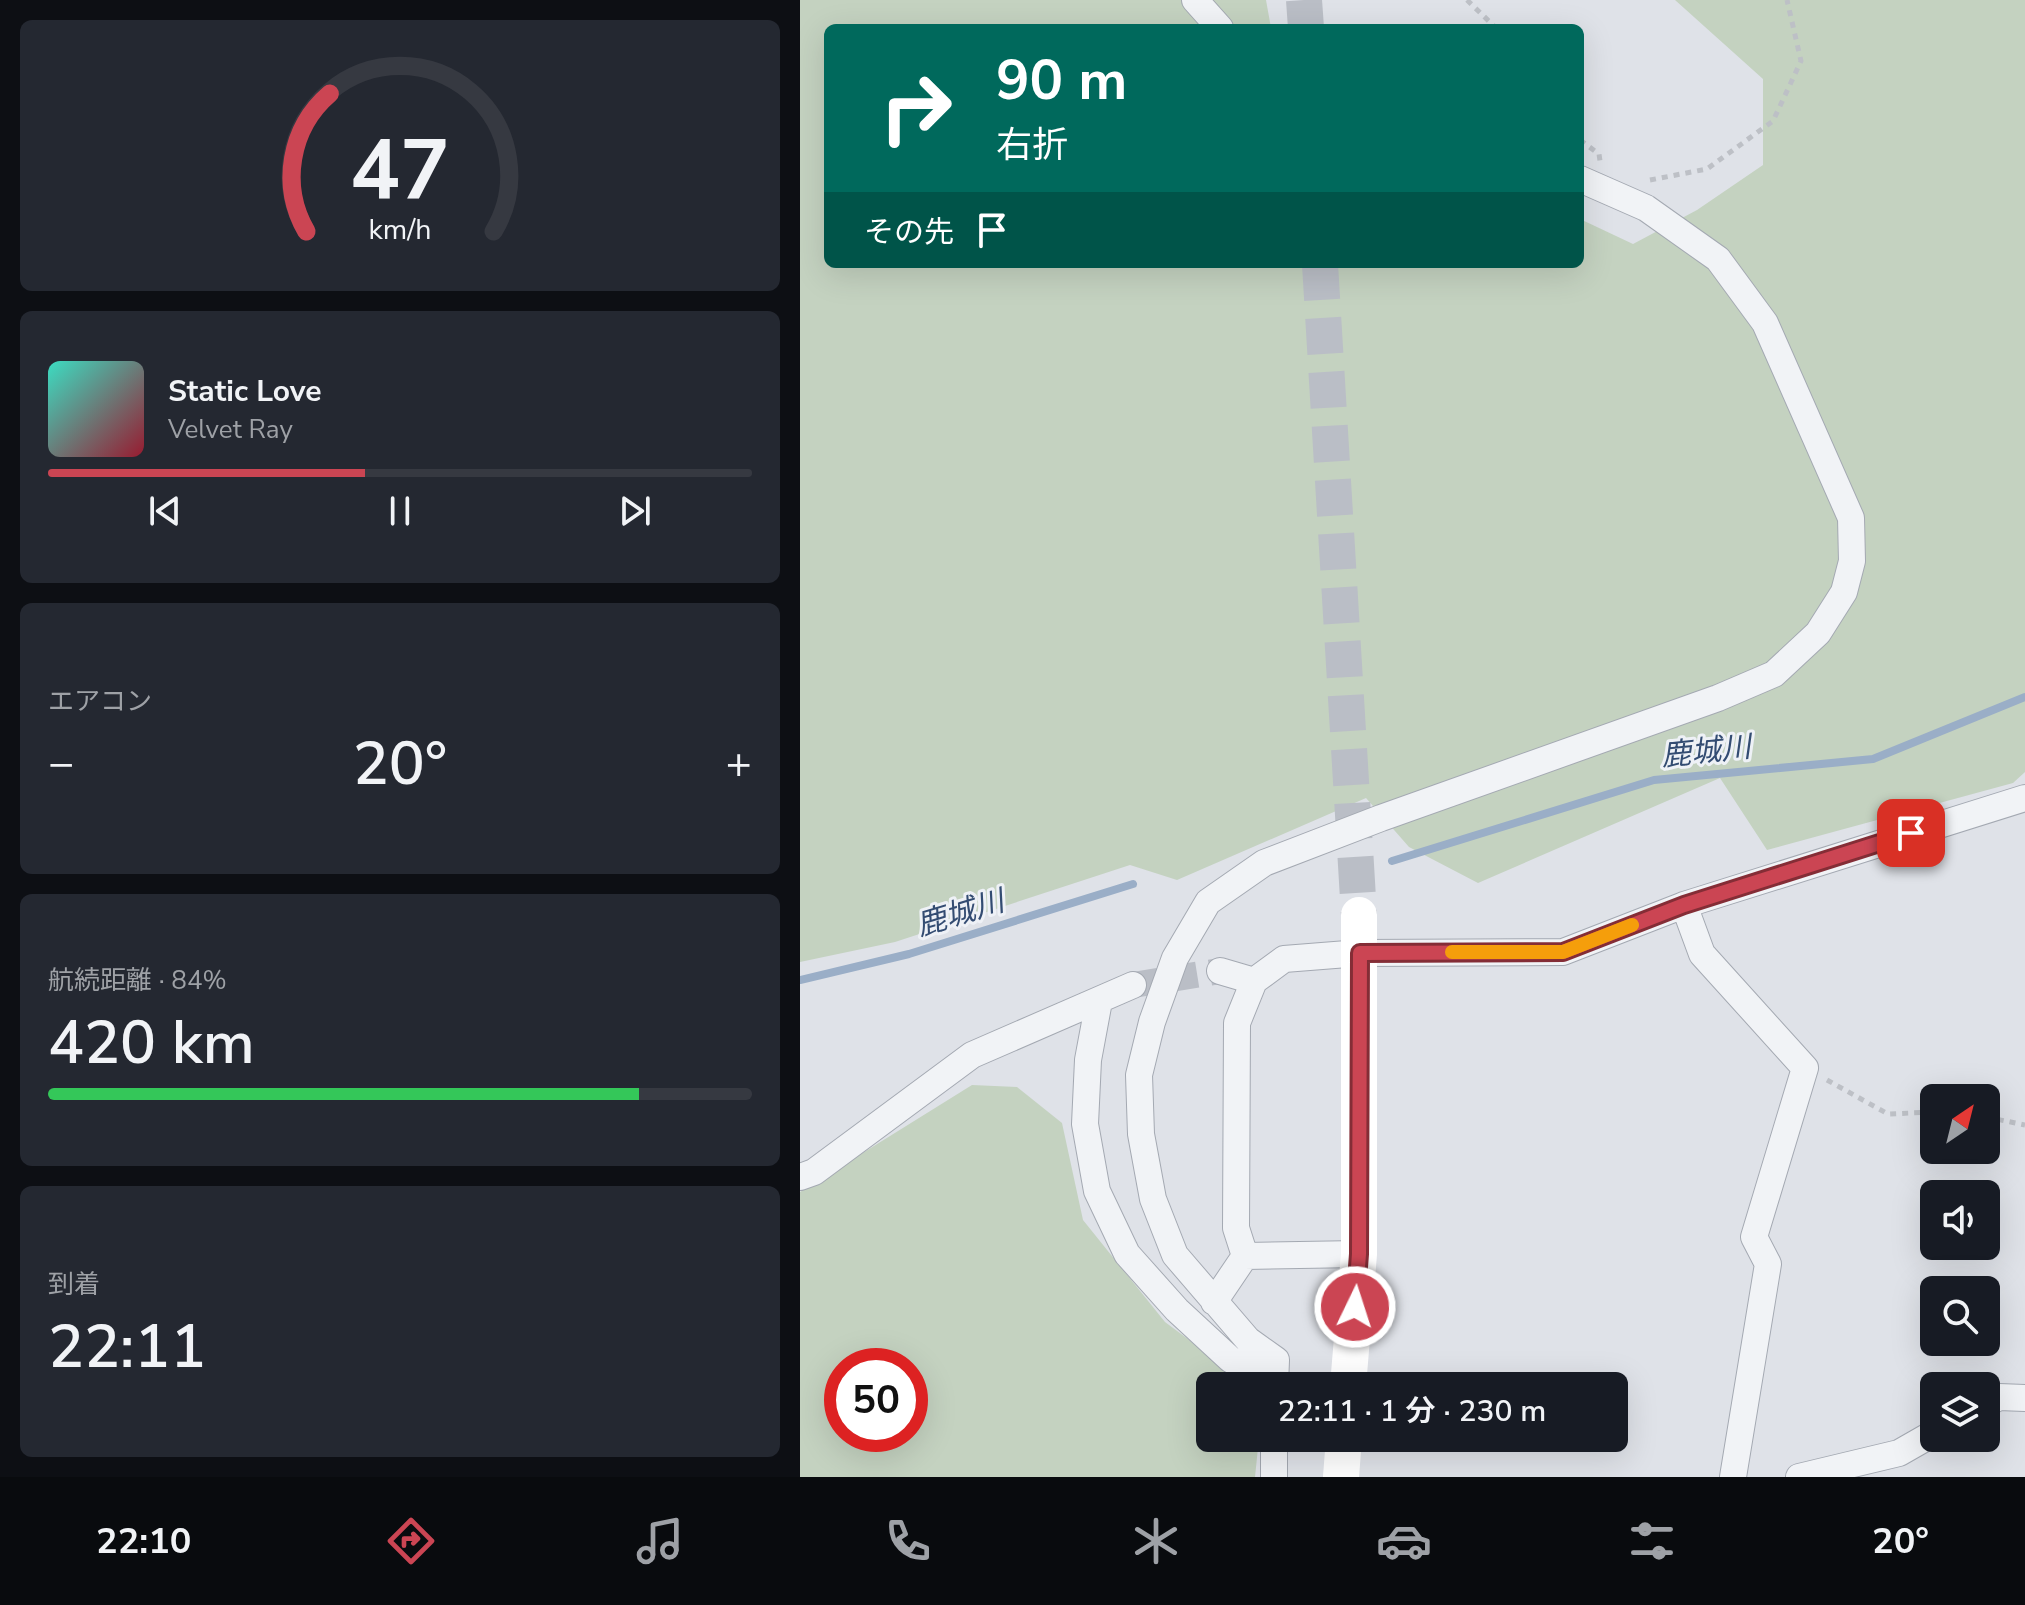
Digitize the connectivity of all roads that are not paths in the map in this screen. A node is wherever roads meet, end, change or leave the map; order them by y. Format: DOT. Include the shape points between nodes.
graph roads {
  1 [pos="1195,0"];
  2 [pos="1215,24"];
  3 [pos="1584,181"];
  4 [pos="2025,798"];
  5 [pos="1684,905"];
  6 [pos="1359,915"];
  7 [pos="1360,953"];
  8 [pos="1220,971"];
  9 [pos="1254,981"];
  10 [pos="1133,985"];
  11 [pos="1099,1001"];
  12 [pos="800,1177"];
  13 [pos="1359,1254"];
  14 [pos="1245,1256"];
  15 [pos="1214,1302"];
  16 [pos="1252,1372"];
  17 [pos="1276,1372"];
  18 [pos="1349,1372"];
  19 [pos="2000,1397"];
  20 [pos="2025,1398"];
  21 [pos="1920,1441"];
  22 [pos="1274,1452"];
  23 [pos="1343,1452"];
  24 [pos="1274,1477"];
  25 [pos="1341,1477"];
  26 [pos="1733,1477"];
  27 [pos="1799,1477"];
  1 -- 2 [label="street"];
  3 -- 15 [label="street" via="1646,208 1718,259 1765,323 1851,518 1852,561 1844,592 1818,633 1774,674 1264,863 1208,902 1175,958 1139,1075 1141,1134 1153,1199 1175,1255"];
  4 -- 5 [label="street"];
  5 -- 7 [label="street" via="1563,952"];
  5 -- 26 [label="street" via="1702,954 1805,1068 1754,1237 1768,1264"];
  6 -- 7 [label="main road"];
  7 -- 9 [label="street" via="1284,959"];
  7 -- 13 [label="main road"];
  8 -- 9 [label="street"];
  9 -- 14 [label="street" via="1237,1023 1236,1228"];
  10 -- 11 [label="street"];
  11 -- 12 [label="street" via="972,1055 814,1172"];
  11 -- 16 [label="street" via="1088,1060 1085,1124 1097,1191 1127,1254 1177,1310"];
  13 -- 14 [label="street"];
  13 -- 18 [label="main road"];
  14 -- 15 [label="street"];
  15 -- 17 [label="street" via="1248,1340 1276,1360"];
  19 -- 20 [label="street"];
  21 -- 27 [label="street" via="1899,1453"];
  22 -- 24 [label="street"];
  23 -- 25 [label="main road"];
}
